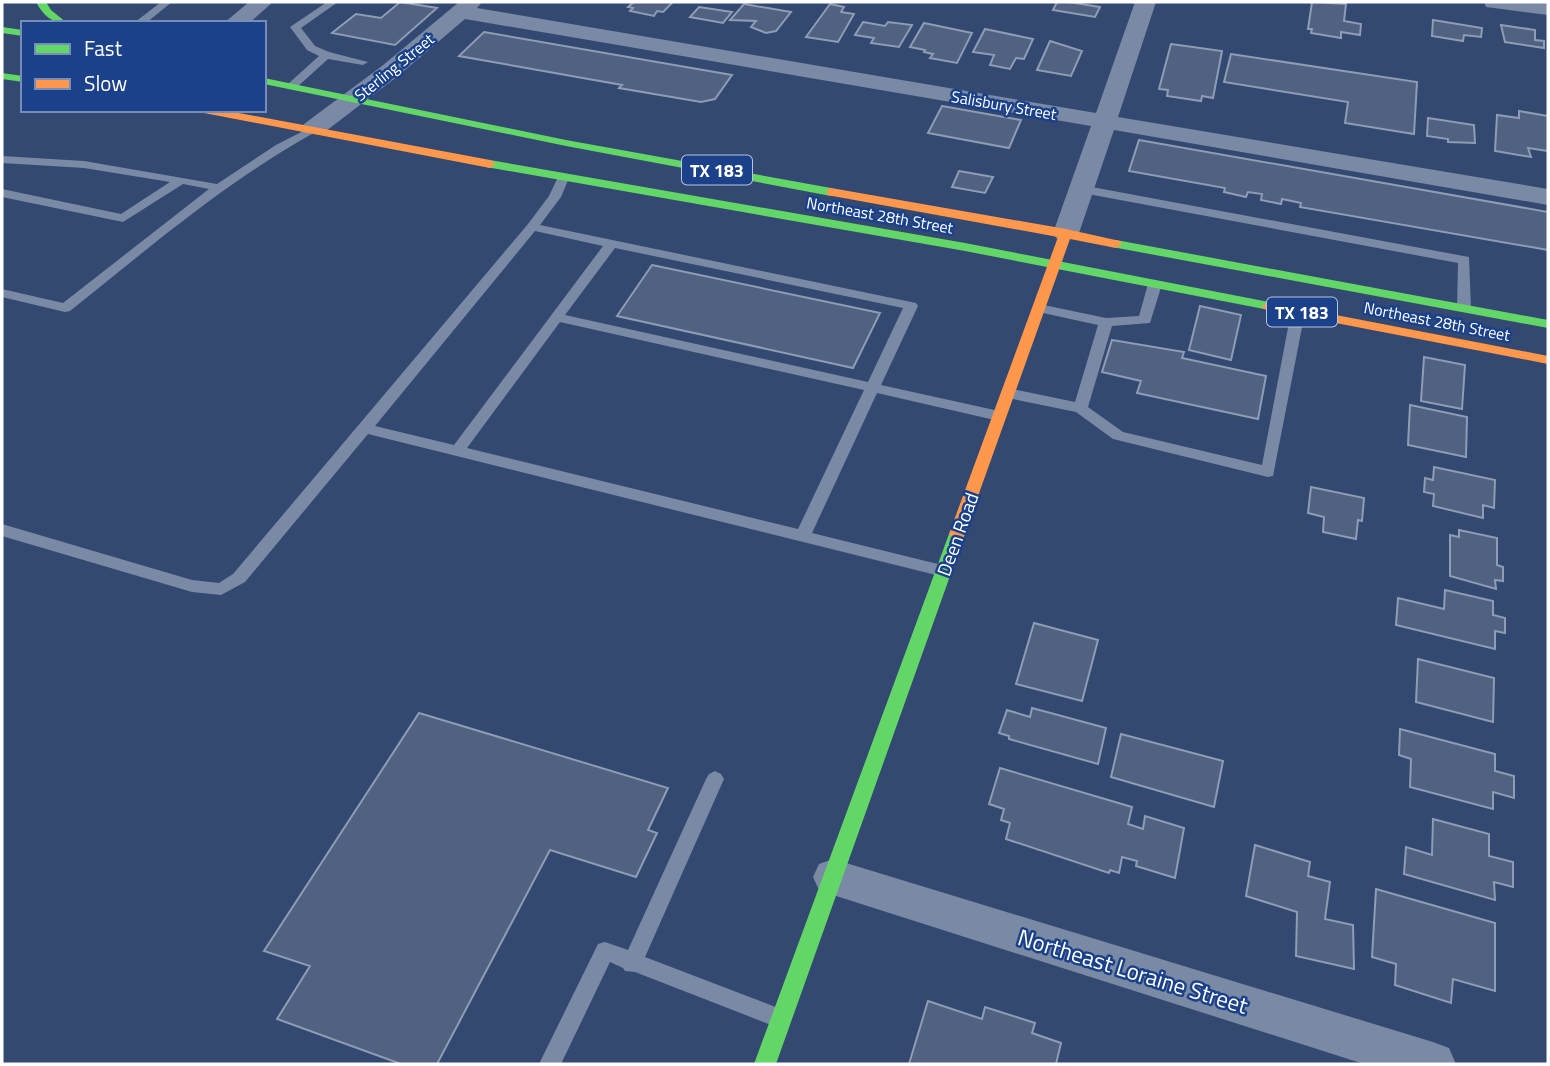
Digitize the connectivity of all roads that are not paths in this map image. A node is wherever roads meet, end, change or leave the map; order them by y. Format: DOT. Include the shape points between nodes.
graph roads {
  1 [pos="41,2"];
  2 [pos="167,2"];
  3 [pos="262,2"];
  4 [pos="333,2"];
  5 [pos="1146,2"];
  6 [pos="1494,2"];
  7 [pos="466,7"];
  8 [pos="1548,9"];
  9 [pos="59,21"];
  10 [pos="141,21"];
  11 [pos="238,21"];
  12 [pos="2,30"];
  13 [pos="21,33"];
  14 [pos="326,55"];
  15 [pos="363,62"];
  16 [pos="2,76"];
  17 [pos="21,79"];
  18 [pos="266,81"];
  19 [pos="292,86"];
  20 [pos="355,99"];
  21 [pos="215,112"];
  22 [pos="1104,122"];
  23 [pos="313,129"];
  24 [pos="566,143"];
  25 [pos="2,159"];
  26 [pos="563,177"];
  27 [pos="181,180"];
  28 [pos="220,188"];
  29 [pos="1081,189"];
  30 [pos="2,193"];
  31 [pos="1548,197"];
  32 [pos="532,227"];
  33 [pos="1066,233"];
  34 [pos="611,244"];
  35 [pos="1055,265"];
  36 [pos="1155,284"];
  37 [pos="2,293"];
  38 [pos="1039,308"];
  39 [pos="1464,308"];
  40 [pos="1298,312"];
  41 [pos="557,317"];
  42 [pos="1107,322"];
  43 [pos="1548,324"];
  44 [pos="1548,360"];
  45 [pos="873,388"];
  46 [pos="1008,393"];
  47 [pos="1080,408"];
  48 [pos="999,416"];
  49 [pos="365,428"];
  50 [pos="457,451"];
  51 [pos="2,530"];
  52 [pos="803,536"];
  53 [pos="944,571"];
  54 [pos="715,779"];
  55 [pos="832,877"];
  56 [pos="632,964"];
  57 [pos="781,1019"];
  58 [pos="550,1064"];
  59 [pos="765,1064"];
  60 [pos="1433,1064"];
  1 -- 9 [label="main road"];
  2 -- 10 [label="lane"];
  3 -- 11 [label="street"];
  4 -- 14 [label="lane" via="295,27 312,48"];
  5 -- 22 [label="street, Deen Road"];
  6 -- 8 [label="street"];
  7 -- 20 [label="street, Sterling Street"];
  7 -- 22 [label="street, Salisbury Street"];
  12 -- 13 [label="main road"];
  14 -- 15 [label="lane"];
  14 -- 19 [label="lane"];
  16 -- 17 [label="main road"];
  18 -- 19 [label="main road, Northeast 28th Street / TX 183"];
  19 -- 20 [label="main road, Northeast 28th Street / TX 183"];
  20 -- 23 [label="street, Sterling Street"];
  20 -- 24 [label="main road, Northeast 28th Street / TX 183"];
  21 -- 23 [label="main road, Northeast 28th Street / TX 183"];
  22 -- 29 [label="street, Deen Road"];
  22 -- 31 [label="street, Salisbury Street"];
  23 -- 26 [label="main road, Northeast 28th Street / TX 183"];
  23 -- 28 [label="lane"];
  24 -- 26 [label="main road"];
  24 -- 33 [label="main road, Northeast 28th Street / TX 183"];
  25 -- 27 [label="lane" via="53,159"];
  26 -- 32 [label="lane" via="555,197"];
  26 -- 35 [label="main road, Northeast 28th Street / TX 183"];
  27 -- 28 [label="lane"];
  27 -- 30 [label="lane" via="123,218"];
  28 -- 37 [label="lane" via="65,308"];
  29 -- 33 [label="street, Deen Road"];
  29 -- 39 [label="lane" via="1464,260"];
  32 -- 34 [label="lane"];
  32 -- 49 [label="lane"];
  33 -- 35 [label="main road, Deen Road"];
  33 -- 39 [label="main road, Northeast 28th Street / TX 183"];
  34 -- 41 [label="lane"];
  34 -- 45 [label="lane" via="911,306"];
  35 -- 36 [label="main road, Northeast 28th Street / TX 183"];
  35 -- 38 [label="main road, Deen Road"];
  36 -- 40 [label="main road, Northeast 28th Street / TX 183"];
  36 -- 42 [label="lane" via="1145,320"];
  38 -- 42 [label="lane"];
  38 -- 46 [label="main road, Deen Road"];
  39 -- 43 [label="main road, Northeast 28th Street / TX 183"];
  40 -- 44 [label="main road, Northeast 28th Street / TX 183"];
  40 -- 47 [label="lane" via="1268,472 1118,436"];
  41 -- 45 [label="lane"];
  41 -- 50 [label="lane"];
  42 -- 47 [label="lane"];
  45 -- 48 [label="lane"];
  45 -- 52 [label="lane"];
  46 -- 47 [label="lane"];
  46 -- 48 [label="main road, Deen Road"];
  48 -- 53 [label="main road, Deen Road"];
  49 -- 50 [label="lane"];
  49 -- 51 [label="lane" via="239,578 221,589 192,586"];
  50 -- 52 [label="lane"];
  52 -- 53 [label="lane"];
  53 -- 55 [label="main road, Deen Road"];
  54 -- 56 [label="lane"];
  55 -- 57 [label="main road, Deen Road"];
  55 -- 60 [label="street, Northeast Loraine Street"];
  56 -- 57 [label="lane"];
  56 -- 58 [label="lane" via="605,951"];
  57 -- 59 [label="main road, Deen Road"];
}
